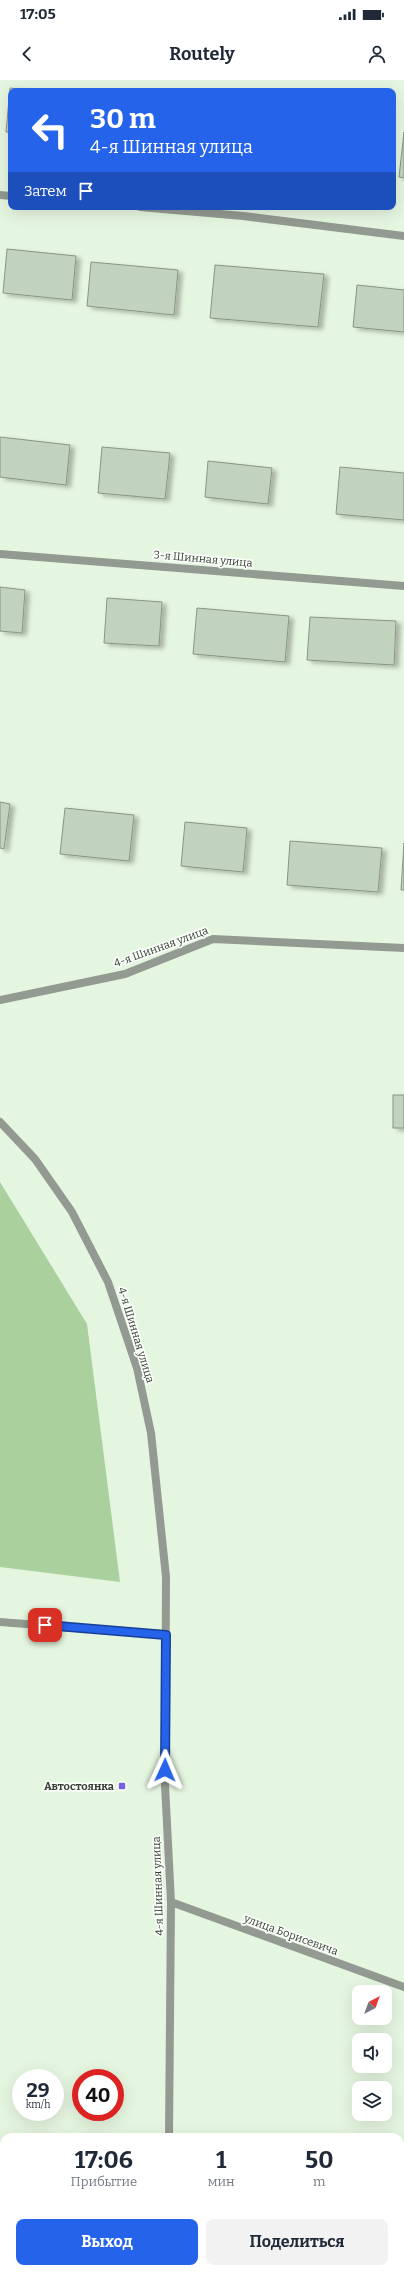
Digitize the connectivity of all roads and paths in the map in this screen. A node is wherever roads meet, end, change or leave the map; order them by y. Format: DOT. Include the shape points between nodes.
graph roads {
  1 [pos="174,210"];
  2 [pos="404,236"];
  3 [pos="0,554"];
  4 [pos="404,586"];
  5 [pos="404,948"];
  6 [pos="0,1000"];
  7 [pos="0,1122"];
  8 [pos="0,1622"];
  9 [pos="166,1635"];
  10 [pos="171,1902"];
  11 [pos="404,1987"];
  12 [pos="169,2133"];
  1 -- 2 [label="street"];
  3 -- 4 [label="street, 3-я Шинная улица"];
  5 -- 6 [label="street, 4-я Шинная улица" via="213,939 125,974"];
  7 -- 9 [label="street, 4-я Шинная улица" via="35,1159 72,1212 108,1282 137,1368 151,1433 166,1577"];
  8 -- 9 [label="street"];
  9 -- 10 [label="street, 4-я Шинная улица" via="165,1784"];
  10 -- 11 [label="street, улица Борисевича"];
  10 -- 12 [label="street, 4-я Шинная улица"];
}
